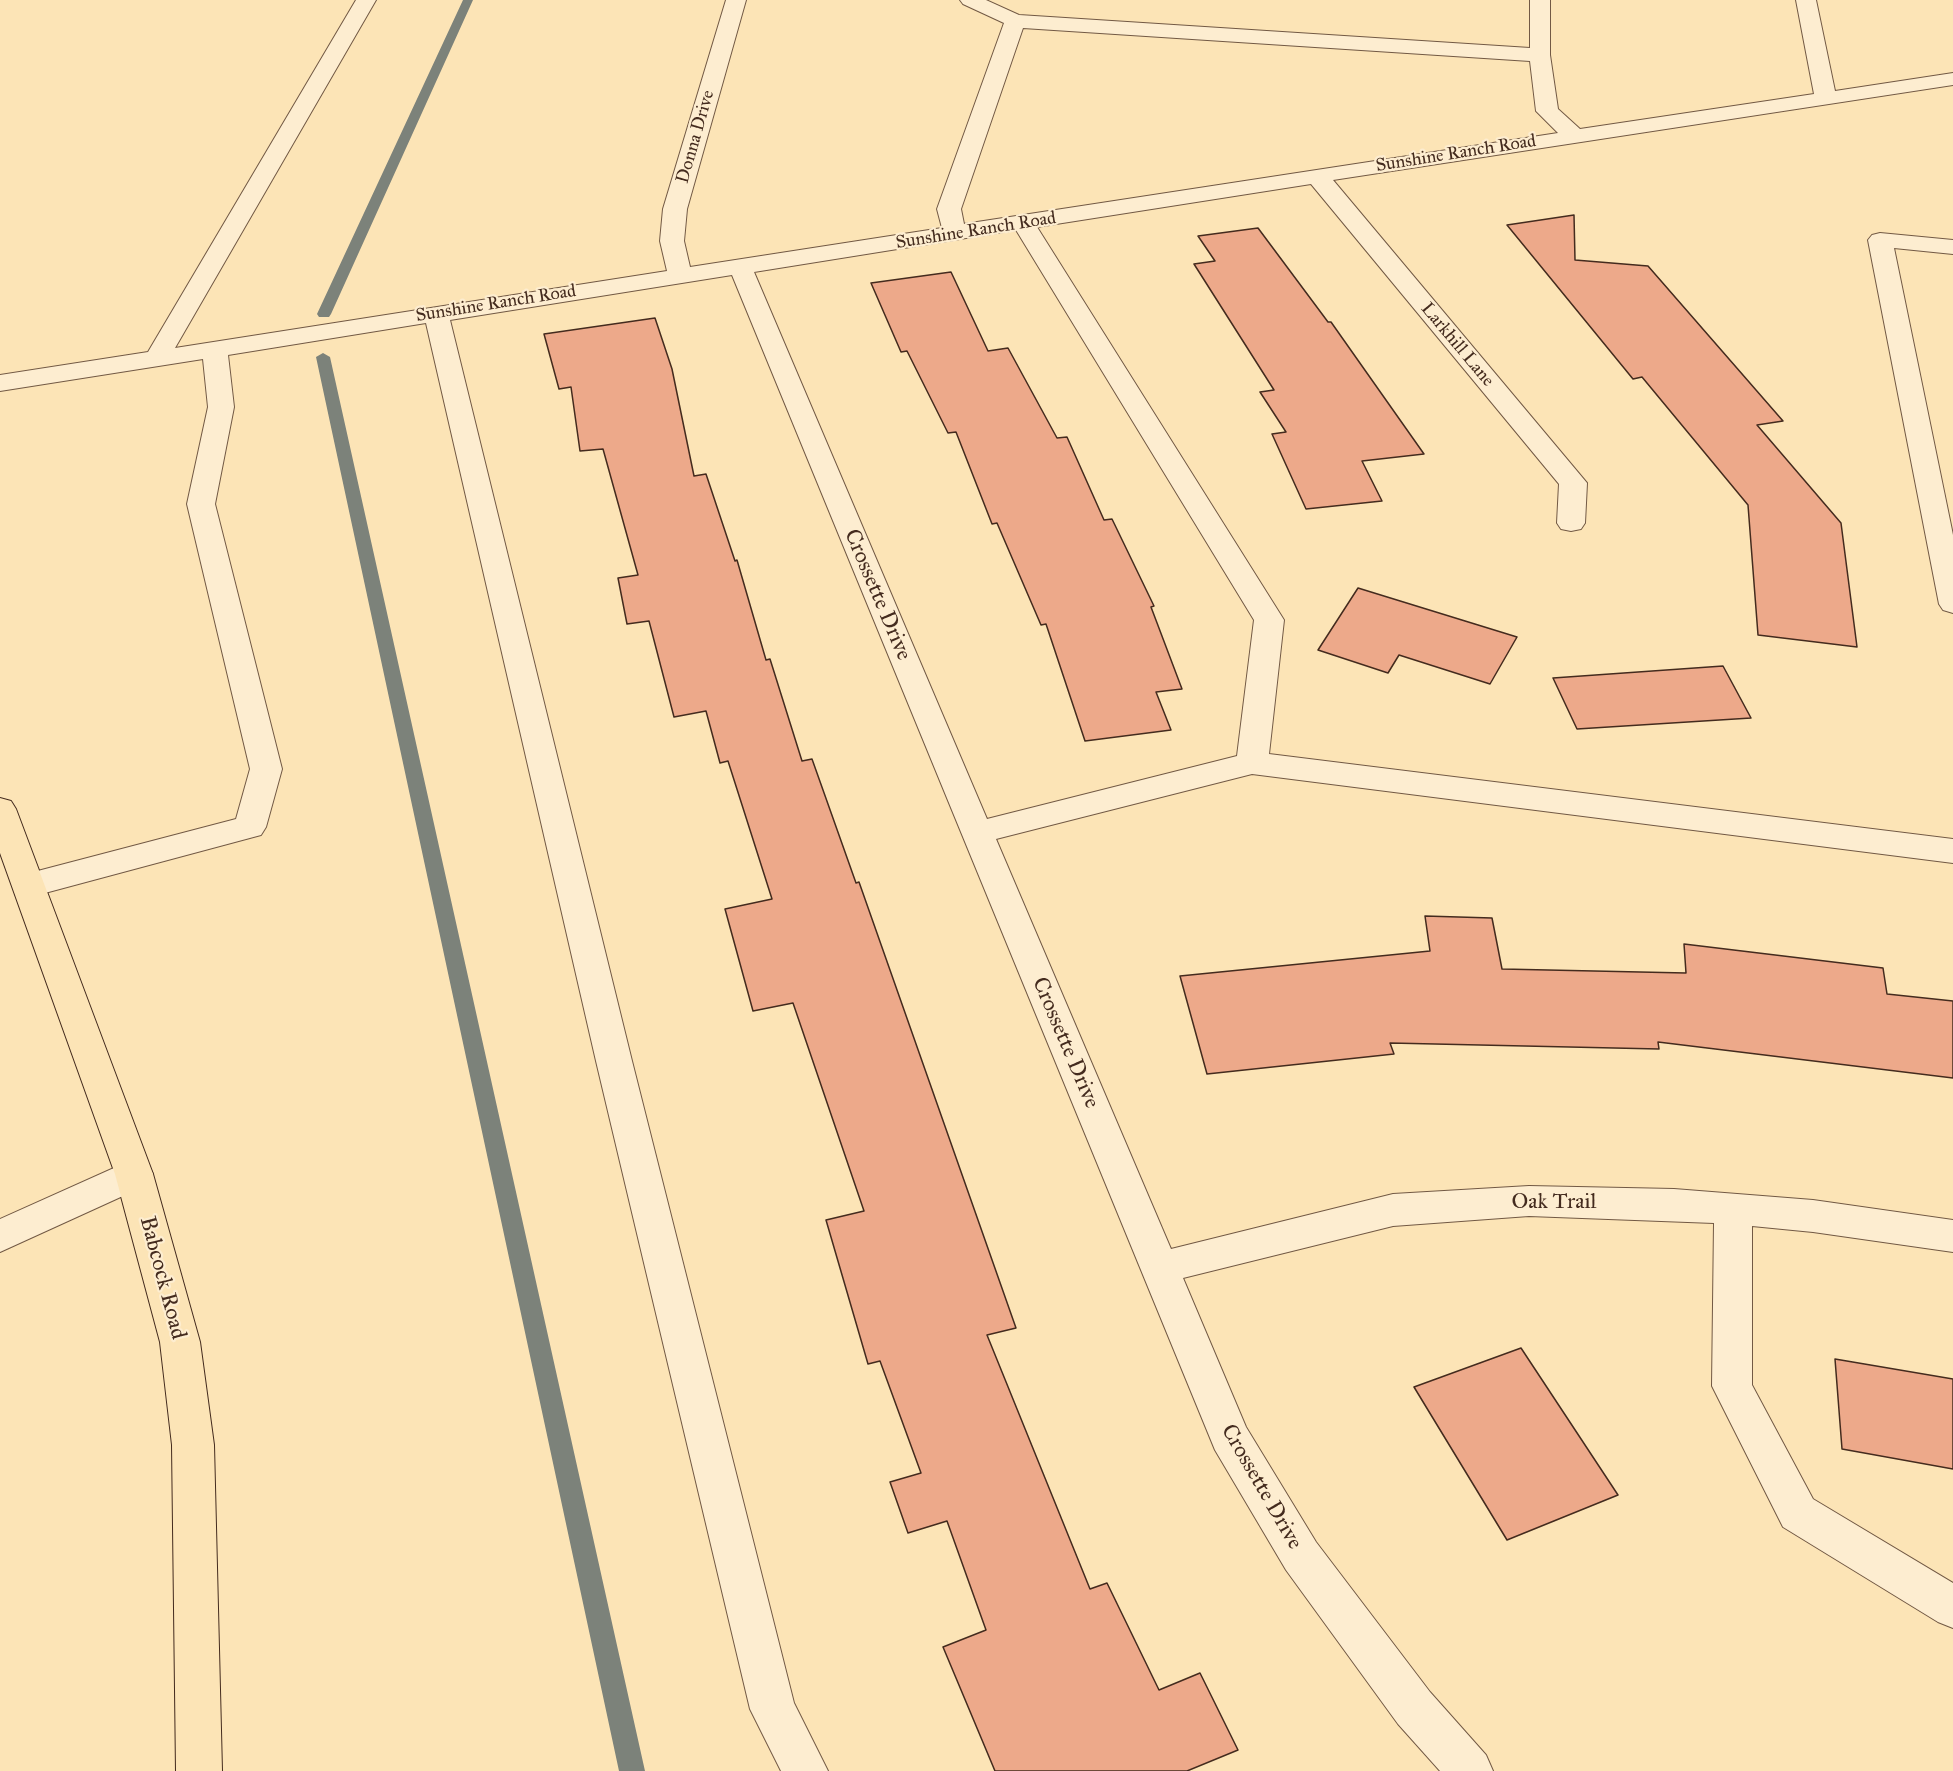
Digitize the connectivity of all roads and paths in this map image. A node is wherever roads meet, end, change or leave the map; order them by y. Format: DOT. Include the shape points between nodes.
graph roads {
  1 [pos="366,0"];
  2 [pos="736,0"];
  3 [pos="970,0"];
  4 [pos="1540,0"];
  5 [pos="1806,0"];
  6 [pos="1015,21"];
  7 [pos="1540,55"];
  8 [pos="1953,79"];
  9 [pos="1826,98"];
  10 [pos="1574,136"];
  11 [pos="1317,176"];
  12 [pos="1023,223"];
  13 [pos="955,234"];
  14 [pos="1953,247"];
  15 [pos="741,268"];
  16 [pos="680,276"];
  17 [pos="436,313"];
  18 [pos="215,350"];
  19 [pos="157,358"];
  20 [pos="0,383"];
  21 [pos="1571,523"];
  22 [pos="1953,604"];
  23 [pos="1252,763"];
  24 [pos="0,809"];
  25 [pos="976,833"];
  26 [pos="1953,851"];
  27 [pos="30,885"];
  28 [pos="134,1173"];
  29 [pos="1733,1210"];
  30 [pos="0,1236"];
  31 [pos="1953,1236"];
  32 [pos="1160,1268"];
  33 [pos="1953,1607"];
  34 [pos="200,1771"];
  35 [pos="805,1771"];
  36 [pos="1470,1771"];
  1 -- 19 [label="street"];
  2 -- 16 [label="street, Donna Drive" via="675,209 672,241"];
  3 -- 6 [label="street"];
  4 -- 7 [label="street"];
  5 -- 9 [label="street"];
  6 -- 7 [label="street"];
  6 -- 13 [label="street" via="949,209"];
  7 -- 10 [label="street" via="1547,111"];
  8 -- 9 [label="street, Sunshine Ranch Road"];
  9 -- 10 [label="street, Sunshine Ranch Road"];
  10 -- 11 [label="street, Sunshine Ranch Road"];
  11 -- 12 [label="street, Sunshine Ranch Road"];
  11 -- 21 [label="street, Larkhill Lane" via="1573,483"];
  12 -- 13 [label="street, Sunshine Ranch Road"];
  12 -- 23 [label="street" via="1269,620"];
  13 -- 15 [label="street, Sunshine Ranch Road"];
  14 -- 22 [label="street" via="1880,240"];
  15 -- 16 [label="street, Sunshine Ranch Road"];
  15 -- 25 [label="street, Crossette Drive"];
  16 -- 17 [label="street, Sunshine Ranch Road"];
  17 -- 18 [label="street, Sunshine Ranch Road"];
  17 -- 35 [label="street" via="773,1708"];
  18 -- 19 [label="street, Sunshine Ranch Road"];
  18 -- 27 [label="street" via="220,407 201,504 266,769 250,827"];
  19 -- 20 [label="street, Sunshine Ranch Road"];
  23 -- 25 [label="street"];
  23 -- 26 [label="street"];
  24 -- 27 [label="main road, Babcock Road"];
  25 -- 32 [label="street, Crossette Drive"];
  27 -- 28 [label="main road, Babcock Road"];
  28 -- 30 [label="street"];
  28 -- 34 [label="main road, Babcock Road" via="180,1342 193,1445"];
  29 -- 31 [label="street, Oak Trail" via="1813,1216"];
  29 -- 32 [label="street, Oak Trail" via="1674,1204 1529,1201 1393,1210"];
  29 -- 33 [label="street" via="1732,1386 1798,1513"];
  32 -- 36 [label="street, Crossette Drive" via="1230,1437 1301,1556 1413,1708"];
}
